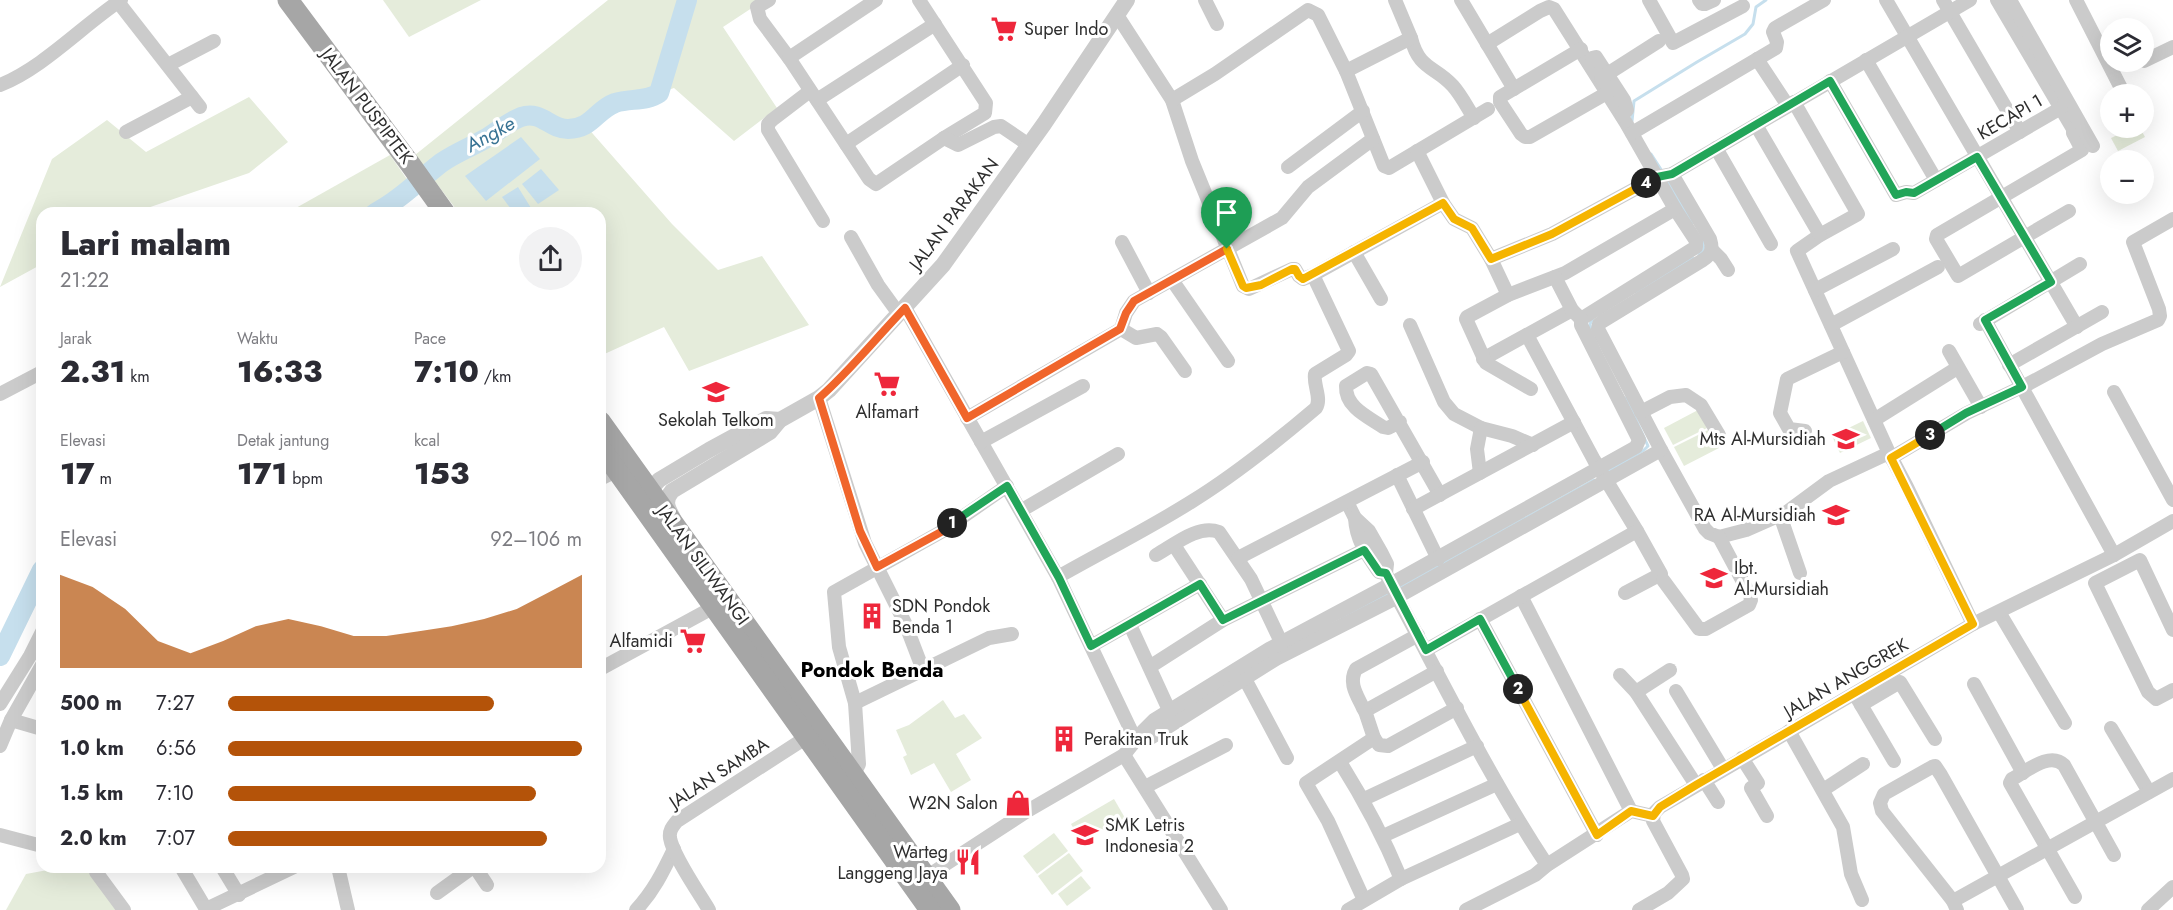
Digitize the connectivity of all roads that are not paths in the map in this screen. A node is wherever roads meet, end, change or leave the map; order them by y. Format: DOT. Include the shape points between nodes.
graph roads {
  1 [pos="288,0"];
  2 [pos="769,0"];
  3 [pos="876,0"];
  4 [pos="919,0"];
  5 [pos="1127,0"];
  6 [pos="1205,0"];
  7 [pos="1395,0"];
  8 [pos="1462,0"];
  9 [pos="1649,0"];
  10 [pos="1699,0"];
  11 [pos="1715,0"];
  12 [pos="1824,0"];
  13 [pos="1886,0"];
  14 [pos="1970,0"];
  15 [pos="1997,0"];
  16 [pos="2010,0"];
  17 [pos="2076,0"];
  18 [pos="119,1"];
  19 [pos="1743,6"];
  20 [pos="1946,6"];
  21 [pos="1117,15"];
  22 [pos="1725,15"];
  23 [pos="935,24"];
  24 [pos="1217,24"];
  25 [pos="1906,36"];
  26 [pos="1411,38"];
  27 [pos="214,41"];
  28 [pos="1659,41"];
  29 [pos="1487,44"];
  30 [pos="2173,47"];
  31 [pos="1584,55"];
  32 [pos="2154,56"];
  33 [pos="789,58"];
  34 [pos="1757,59"];
  35 [pos="1866,60"];
  36 [pos="168,65"];
  37 [pos="963,65"];
  38 [pos="1346,71"];
  39 [pos="1603,77"];
  40 [pos="1830,81"];
  41 [pos="0,84"];
  42 [pos="2119,84"];
  43 [pos="1514,89"];
  44 [pos="1607,93"];
  45 [pos="814,95"];
  46 [pos="1172,100"];
  47 [pos="1791,104"];
  48 [pos="2061,108"];
  49 [pos="1488,109"];
  50 [pos="1363,111"];
  51 [pos="1622,116"];
  52 [pos="1474,118"];
  53 [pos="1756,124"];
  54 [pos="126,132"];
  55 [pos="2020,132"];
  56 [pos="1632,133"];
  57 [pos="944,138"];
  58 [pos="1373,139"];
  59 [pos="846,144"];
  60 [pos="1029,145"];
  61 [pos="2093,146"];
  62 [pos="1716,148"];
  63 [pos="1417,151"];
  64 [pos="1977,157"];
  65 [pos="1288,167"];
  66 [pos="1664,175"];
  67 [pos="1936,180"];
  68 [pos="2001,197"];
  69 [pos="1443,203"];
  70 [pos="440,207"];
  71 [pos="1675,209"];
  72 [pos="2069,212"];
  73 [pos="2173,219"];
  74 [pos="823,221"];
  75 [pos="1820,235"];
  76 [pos="851,237"];
  77 [pos="2025,238"];
  78 [pos="1122,242"];
  79 [pos="1772,244"];
  80 [pos="1227,249"];
  81 [pos="1893,249"];
  82 [pos="1712,250"];
  83 [pos="1354,252"];
  84 [pos="1491,259"];
  85 [pos="2080,264"];
  86 [pos="1938,267"];
  87 [pos="1728,270"];
  88 [pos="1313,275"];
  89 [pos="1555,277"];
  90 [pos="1172,280"];
  91 [pos="2051,282"];
  92 [pos="1815,290"];
  93 [pos="1149,293"];
  94 [pos="1508,295"];
  95 [pos="1381,299"];
  96 [pos="902,311"];
  97 [pos="2102,312"];
  98 [pos="1577,315"];
  99 [pos="1410,325"];
  100 [pos="1831,325"];
  101 [pos="2077,327"];
  102 [pos="1120,329"];
  103 [pos="1527,335"];
  104 [pos="1949,351"];
  105 [pos="1843,352"];
  106 [pos="1484,358"];
  107 [pos="1228,361"];
  108 [pos="2010,365"];
  109 [pos="1954,370"];
  110 [pos="1185,371"];
  111 [pos="36,375"];
  112 [pos="1083,386"];
  113 [pos="2022,387"];
  114 [pos="1531,389"];
  115 [pos="2114,392"];
  116 [pos="0,394"];
  117 [pos="819,398"];
  118 [pos="1981,406"];
  119 [pos="1641,412"];
  120 [pos="967,418"];
  121 [pos="1874,420"];
  122 [pos="1400,422"];
  123 [pos="1574,422"];
  124 [pos="1481,428"];
  125 [pos="606,431"];
  126 [pos="1805,431"];
  127 [pos="1719,435"];
  128 [pos="981,442"];
  129 [pos="1533,445"];
  130 [pos="1661,450"];
  131 [pos="1118,454"];
  132 [pos="1890,455"];
  133 [pos="713,456"];
  134 [pos="1423,462"];
  135 [pos="1480,473"];
  136 [pos="1602,474"];
  137 [pos="608,475"];
  138 [pos="1397,476"];
  139 [pos="1007,486"];
  140 [pos="1440,495"];
  141 [pos="646,499"];
  142 [pos="2173,500"];
  143 [pos="1347,502"];
  144 [pos="1413,509"];
  145 [pos="1022,510"];
  146 [pos="1780,515"];
  147 [pos="1355,518"];
  148 [pos="2173,521"];
  149 [pos="1637,531"];
  150 [pos="1719,537"];
  151 [pos="685,541"];
  152 [pos="1174,545"];
  153 [pos="1364,550"];
  154 [pos="1156,555"];
  155 [pos="2111,556"];
  156 [pos="1238,558"];
  157 [pos="1438,559"];
  158 [pos="877,567"];
  159 [pos="1800,573"];
  160 [pos="2115,573"];
  161 [pos="1059,578"];
  162 [pos="1388,579"];
  163 [pos="1664,580"];
  164 [pos="1200,584"];
  165 [pos="1625,593"];
  166 [pos="1521,596"];
  167 [pos="1397,597"];
  168 [pos="1261,600"];
  169 [pos="714,607"];
  170 [pos="1999,612"];
  171 [pos="1480,619"];
  172 [pos="1223,620"];
  173 [pos="1973,624"];
  174 [pos="1130,625"];
  175 [pos="2173,630"];
  176 [pos="1012,634"];
  177 [pos="1418,635"];
  178 [pos="36,644"];
  179 [pos="1091,646"];
  180 [pos="1275,650"];
  181 [pos="1426,650"];
  182 [pos="606,666"];
  183 [pos="1151,666"];
  184 [pos="923,670"];
  185 [pos="1670,670"];
  186 [pos="1437,671"];
  187 [pos="1620,675"];
  188 [pos="1245,679"];
  189 [pos="36,682"];
  190 [pos="1974,684"];
  191 [pos="2173,690"];
  192 [pos="1676,691"];
  193 [pos="1636,692"];
  194 [pos="1857,699"];
  195 [pos="855,703"];
  196 [pos="0,704"];
  197 [pos="1457,708"];
  198 [pos="1169,710"];
  199 [pos="1365,711"];
  200 [pos="11,720"];
  201 [pos="2065,723"];
  202 [pos="36,727"];
  203 [pos="2111,728"];
  204 [pos="1789,731"];
  205 [pos="807,737"];
  206 [pos="1374,738"];
  207 [pos="1935,739"];
  208 [pos="1136,741"];
  209 [pos="1226,744"];
  210 [pos="0,746"];
  211 [pos="1477,746"];
  212 [pos="1124,755"];
  213 [pos="1287,758"];
  214 [pos="1742,758"];
  215 [pos="1894,761"];
  216 [pos="1340,762"];
  217 [pos="1863,764"];
  218 [pos="1723,769"];
  219 [pos="2023,773"];
  220 [pos="853,776"];
  221 [pos="2173,779"];
  222 [pos="1700,783"];
  223 [pos="1497,784"];
  224 [pos="1145,787"];
  225 [pos="1823,790"];
  226 [pos="2149,792"];
  227 [pos="1364,799"];
  228 [pos="1718,802"];
  229 [pos="1631,811"];
  230 [pos="1653,816"];
  231 [pos="1767,816"];
  232 [pos="2097,821"];
  233 [pos="1520,824"];
  234 [pos="0,835"];
  235 [pos="1597,835"];
  236 [pos="1383,836"];
  237 [pos="36,844"];
  238 [pos="674,849"];
  239 [pos="2047,849"];
  240 [pos="2114,855"];
  241 [pos="1547,865"];
  242 [pos="97,873"];
  243 [pos="185,873"];
  244 [pos="226,873"];
  245 [pos="282,873"];
  246 [pos="339,873"];
  247 [pos="465,873"];
  248 [pos="478,873"];
  249 [pos="1998,876"];
  250 [pos="926,877"];
  251 [pos="1401,879"];
  252 [pos="487,885"];
  253 [pos="2173,887"];
  254 [pos="437,893"];
  255 [pos="239,894"];
  256 [pos="2075,897"];
  257 [pos="1364,900"];
  258 [pos="1862,900"];
  259 [pos="1955,907"];
  260 [pos="124,910"];
  261 [pos="348,910"];
  262 [pos="636,910"];
  263 [pos="710,910"];
  264 [pos="930,910"];
  265 [pos="950,910"];
  266 [pos="1221,910"];
  267 [pos="1348,910"];
  268 [pos="1466,910"];
  269 [pos="1639,910"];
  270 [pos="2017,910"];
  271 [pos="2148,910"];
  1 -- 70 [label="main road, JALAN PUSPIPTEK"];
  2 -- 33 [label="street" via="757,8 760,20"];
  3 -- 33 [label="street"];
  4 -- 23 [label="street"];
  5 -- 21 [label="street, JALAN PARAKAN"];
  6 -- 24 [label="street"];
  7 -- 26 [label="street"];
  8 -- 29 [label="street"];
  9 -- 22 [label="street" via="1673,43"];
  10 -- 11 [label="street" via="1702,4"];
  11 -- 22 [label="street"];
  12 -- 34 [label="street" via="1775,28 1777,46"];
  13 -- 25 [label="street"];
  14 -- 20 [label="street"];
  15 -- 48 [label="street"];
  16 -- 61 [label="street"];
  17 -- 42 [label="street"];
  18 -- 36 [label="street"];
  18 -- 41 [label="street" via="18,77"];
  19 -- 22 [label="street"];
  20 -- 25 [label="street"];
  20 -- 55 [label="street"];
  21 -- 46 [label="street"];
  21 -- 60 [label="street, JALAN PARAKAN"];
  23 -- 37 [label="street"];
  23 -- 45 [label="street"];
  25 -- 35 [label="street"];
  25 -- 64 [label="street"];
  26 -- 38 [label="street"];
  26 -- 52 [label="street" via="1417,57 1452,85"];
  27 -- 36 [label="street"];
  28 -- 39 [label="street"];
  29 -- 31 [label="street" via="1549,7 1560,16"];
  29 -- 43 [label="street"];
  30 -- 32 [label="street"];
  31 -- 39 [label="street"];
  31 -- 43 [label="street"];
  33 -- 45 [label="street"];
  34 -- 47 [label="street"];
  34 -- 56 [label="street"];
  35 -- 40 [label="street"];
  35 -- 67 [label="street"];
  36 -- 54 [label="street" via="196,102"];
  37 -- 57 [label="street" via="987,109"];
  37 -- 59 [label="street"];
  38 -- 46 [label="street" via="1318,15 1308,10"];
  38 -- 50 [label="street"];
  39 -- 44 [label="street"];
  39 -- 51 [label="street" via="1626,106"];
  40 -- 47 [label="street"];
  40 -- 67 [label="street, KECAPI 1" via="1896,195 1914,193"];
  43 -- 44 [label="street" via="1500,97 1500,102 1525,137"];
  44 -- 51 [label="street"];
  45 -- 59 [label="street"];
  45 -- 74 [label="street" via="772,120 768,130"];
  46 -- 80 [label="street"];
  47 -- 53 [label="street"];
  47 -- 75 [label="street" via="1858,214"];
  48 -- 55 [label="street, KECAPI 1"];
  48 -- 68 [label="street" via="2082,150"];
  49 -- 52 [label="street"];
  50 -- 58 [label="street"];
  50 -- 65 [label="street"];
  51 -- 56 [label="street"];
  52 -- 63 [label="street"];
  53 -- 62 [label="street"];
  53 -- 75 [label="street"];
  55 -- 64 [label="street, KECAPI 1"];
  56 -- 66 [label="street"];
  57 -- 59 [label="street" via="876,184"];
  57 -- 60 [label="street" via="958,145 1001,126"];
  58 -- 63 [label="street" via="1381,161 1389,168"];
  58 -- 80 [label="street" via="1308,187 1282,218"];
  60 -- 96 [label="street, JALAN PARAKAN" via="943,265"];
  62 -- 66 [label="street"];
  62 -- 79 [label="street"];
  63 -- 69 [label="street"];
  64 -- 67 [label="street, KECAPI 1"];
  64 -- 68 [label="street"];
  66 -- 71 [label="street"];
  66 -- 82 [label="street" via="1708,236"];
  66 -- 84 [label="street" via="1552,234"];
  68 -- 77 [label="street"];
  68 -- 77 [label="street" via="1936,236 1945,257 1958,276"];
  69 -- 83 [label="street"];
  69 -- 84 [label="street" via="1454,219 1472,228"];
  71 -- 89 [label="street"];
  71 -- 98 [label="street" via="1696,247"];
  72 -- 77 [label="street"];
  73 -- 113 [label="street" via="2133,242 2160,309 2159,318"];
  75 -- 92 [label="street" via="1797,251"];
  76 -- 96 [label="street" via="878,285"];
  77 -- 91 [label="street"];
  78 -- 93 [label="street"];
  80 -- 88 [label="street" via="1243,286 1249,289 1292,269 1303,279"];
  80 -- 90 [label="street"];
  81 -- 92 [label="street"];
  82 -- 87 [label="street"];
  82 -- 119 [label="street" via="1703,260 1598,325"];
  83 -- 88 [label="street"];
  83 -- 95 [label="street"];
  84 -- 94 [label="street"];
  85 -- 91 [label="street"];
  86 -- 100 [label="street"];
  88 -- 161 [label="street" via="1349,351 1315,374 1316,408 1191,502"];
  89 -- 94 [label="street"];
  89 -- 98 [label="street"];
  90 -- 93 [label="street"];
  90 -- 107 [label="street"];
  91 -- 101 [label="street"];
  91 -- 108 [label="street" via="1982,322"];
  92 -- 100 [label="street"];
  93 -- 102 [label="street" via="1134,301"];
  94 -- 106 [label="street" via="1466,319"];
  96 -- 117 [label="street, JALAN PARAKAN"];
  96 -- 120 [label="street"];
  97 -- 101 [label="street"];
  98 -- 103 [label="street"];
  98 -- 136 [label="street" via="1639,440 1636,447"];
  99 -- 124 [label="street" via="1444,402 1454,414"];
  100 -- 105 [label="street"];
  101 -- 108 [label="street"];
  102 -- 110 [label="street" via="1136,338 1157,334"];
  102 -- 120 [label="street"];
  103 -- 106 [label="street"];
  103 -- 123 [label="street"];
  104 -- 118 [label="street"];
  105 -- 121 [label="street"];
  105 -- 126 [label="street" via="1787,379 1779,413 1789,429"];
  106 -- 114 [label="street" via="1488,365"];
  108 -- 113 [label="street"];
  109 -- 121 [label="street"];
  111 -- 116 [label="street"];
  112 -- 128 [label="street"];
  113 -- 118 [label="street"];
  113 -- 155 [label="street"];
  115 -- 142 [label="street"];
  117 -- 133 [label="street, JALAN PARAKAN" via="780,420 770,432"];
  117 -- 158 [label="street" via="860,531"];
  118 -- 132 [label="street"];
  119 -- 127 [label="street" via="1670,397 1686,395 1701,405"];
  119 -- 130 [label="street"];
  120 -- 128 [label="street"];
  121 -- 132 [label="street"];
  122 -- 134 [label="street"];
  123 -- 129 [label="street"];
  123 -- 136 [label="street"];
  124 -- 129 [label="street"];
  124 -- 135 [label="street" via="1477,449"];
  125 -- 141 [label="main road"];
  128 -- 139 [label="street"];
  129 -- 135 [label="street"];
  130 -- 136 [label="street"];
  130 -- 150 [label="street" via="1705,529"];
  131 -- 145 [label="street"];
  132 -- 146 [label="street" via="1829,481"];
  132 -- 173 [label="street"];
  133 -- 141 [label="street, JALAN PARAKAN" via="659,480"];
  133 -- 151 [label="street, JALAN PARAKAN" via="667,497 666,506"];
  134 -- 138 [label="street"];
  134 -- 140 [label="street"];
  135 -- 140 [label="street"];
  136 -- 149 [label="street"];
  136 -- 157 [label="street"];
  136 -- 167 [label="street"];
  137 -- 141 [label="main road"];
  138 -- 143 [label="street"];
  138 -- 144 [label="street"];
  139 -- 145 [label="street"];
  139 -- 158 [label="street" via="941,532"];
  140 -- 144 [label="street"];
  141 -- 151 [label="main road, JALAN SILIWANGI"];
  141 -- 169 [label="main road, JALAN SILIWANGI"];
  143 -- 147 [label="street"];
  143 -- 156 [label="street"];
  144 -- 157 [label="street"];
  145 -- 161 [label="street"];
  146 -- 150 [label="street"];
  146 -- 159 [label="street"];
  147 -- 153 [label="street" via="1355,532"];
  147 -- 162 [label="street" via="1375,541 1387,564"];
  148 -- 155 [label="street, JALAN ANGGREK"];
  149 -- 165 [label="street" via="1660,574"];
  149 -- 166 [label="street"];
  150 -- 163 [label="street" via="1750,595 1749,605 1706,629 1699,629"];
  151 -- 220 [label="main road, JALAN SILIWANGI"];
  152 -- 154 [label="street"];
  152 -- 156 [label="street" via="1212,529 1219,532"];
  152 -- 164 [label="street"];
  153 -- 162 [label="street"];
  153 -- 168 [label="street"];
  155 -- 160 [label="street"];
  155 -- 170 [label="street, JALAN ANGGREK"];
  156 -- 168 [label="street"];
  157 -- 162 [label="street"];
  158 -- 184 [label="street"];
  158 -- 195 [label="street" via="834,592 839,647"];
  160 -- 175 [label="street" via="2140,560"];
  160 -- 191 [label="street" via="2095,582 2148,692 2156,699"];
  161 -- 179 [label="street"];
  162 -- 167 [label="street"];
  162 -- 180 [label="street"];
  164 -- 172 [label="street"];
  164 -- 174 [label="street"];
  166 -- 171 [label="street"];
  166 -- 229 [label="street"];
  167 -- 177 [label="street"];
  167 -- 180 [label="street"];
  168 -- 172 [label="street"];
  168 -- 180 [label="street"];
  169 -- 182 [label="street"];
  169 -- 205 [label="main road, JALAN SILIWANGI"];
  170 -- 173 [label="street, JALAN ANGGREK"];
  170 -- 201 [label="street"];
  171 -- 181 [label="street"];
  171 -- 235 [label="street"];
  172 -- 183 [label="street"];
  173 -- 194 [label="street, JALAN ANGGREK"];
  174 -- 179 [label="street"];
  174 -- 183 [label="street"];
  176 -- 184 [label="street" via="989,638"];
  177 -- 181 [label="street"];
  177 -- 199 [label="street" via="1356,669 1352,676 1354,690"];
  178 -- 196 [label="street"];
  179 -- 208 [label="street"];
  180 -- 188 [label="street"];
  180 -- 198 [label="street"];
  181 -- 186 [label="street"];
  183 -- 198 [label="street"];
  184 -- 195 [label="street"];
  185 -- 193 [label="street"];
  186 -- 197 [label="street"];
  186 -- 199 [label="street"];
  187 -- 193 [label="street"];
  188 -- 208 [label="street" via="1152,737"];
  188 -- 213 [label="street"];
  189 -- 200 [label="street"];
  190 -- 219 [label="street"];
  192 -- 218 [label="street"];
  193 -- 222 [label="street"];
  194 -- 204 [label="street, JALAN ANGGREK"];
  194 -- 207 [label="street" via="1900,682"];
  194 -- 215 [label="street"];
  195 -- 220 [label="street" via="859,764"];
  197 -- 206 [label="street" via="1388,746 1379,745"];
  197 -- 211 [label="street"];
  198 -- 208 [label="street" via="1143,730"];
  199 -- 206 [label="street"];
  200 -- 202 [label="street"];
  200 -- 210 [label="street"];
  203 -- 226 [label="street"];
  204 -- 214 [label="street, JALAN ANGGREK"];
  204 -- 225 [label="street"];
  205 -- 238 [label="street, JALAN SAMBA" via="677,821 670,837"];
  205 -- 264 [label="main road, JALAN SILIWANGI"];
  206 -- 216 [label="street"];
  208 -- 212 [label="street"];
  209 -- 224 [label="street"];
  211 -- 223 [label="street"];
  211 -- 227 [label="street"];
  212 -- 224 [label="street"];
  212 -- 250 [label="street" via="1029,810"];
  214 -- 218 [label="street, JALAN ANGGREK"];
  214 -- 231 [label="street" via="1758,783 1751,788"];
  216 -- 227 [label="street"];
  216 -- 257 [label="street" via="1306,783"];
  217 -- 225 [label="street"];
  218 -- 222 [label="street, JALAN ANGGREK"];
  219 -- 232 [label="street" via="2050,759 2059,760"];
  219 -- 239 [label="street" via="2010,783"];
  220 -- 250 [label="main road, JALAN SILIWANGI"];
  221 -- 226 [label="street"];
  222 -- 228 [label="street"];
  222 -- 230 [label="street, JALAN ANGGREK" via="1660,807"];
  223 -- 233 [label="street"];
  223 -- 236 [label="street"];
  224 -- 266 [label="street"];
  225 -- 258 [label="street" via="1842,827 1851,874"];
  226 -- 232 [label="street"];
  227 -- 236 [label="street"];
  229 -- 230 [label="street"];
  229 -- 235 [label="street"];
  230 -- 269 [label="street" via="1683,879"];
  232 -- 239 [label="street"];
  232 -- 240 [label="street"];
  233 -- 241 [label="street"];
  233 -- 251 [label="street"];
  234 -- 237 [label="street"];
  235 -- 241 [label="street"];
  236 -- 251 [label="street"];
  238 -- 262 [label="street, JALAN SAMBA" via="655,887"];
  238 -- 263 [label="street"];
  239 -- 249 [label="street"];
  239 -- 256 [label="street"];
  241 -- 268 [label="street"];
  242 -- 260 [label="street"];
  243 -- 255 [label="street" via="206,909"];
  244 -- 255 [label="street"];
  245 -- 255 [label="street"];
  246 -- 261 [label="street"];
  247 -- 254 [label="street"];
  248 -- 252 [label="street"];
  249 -- 259 [label="street"];
  249 -- 259 [label="street" via="1935,766 1884,794 1882,811"];
  249 -- 270 [label="street"];
  250 -- 265 [label="main road, JALAN SILIWANGI"];
  251 -- 257 [label="street"];
  253 -- 271 [label="street"];
  257 -- 267 [label="street"];
}
